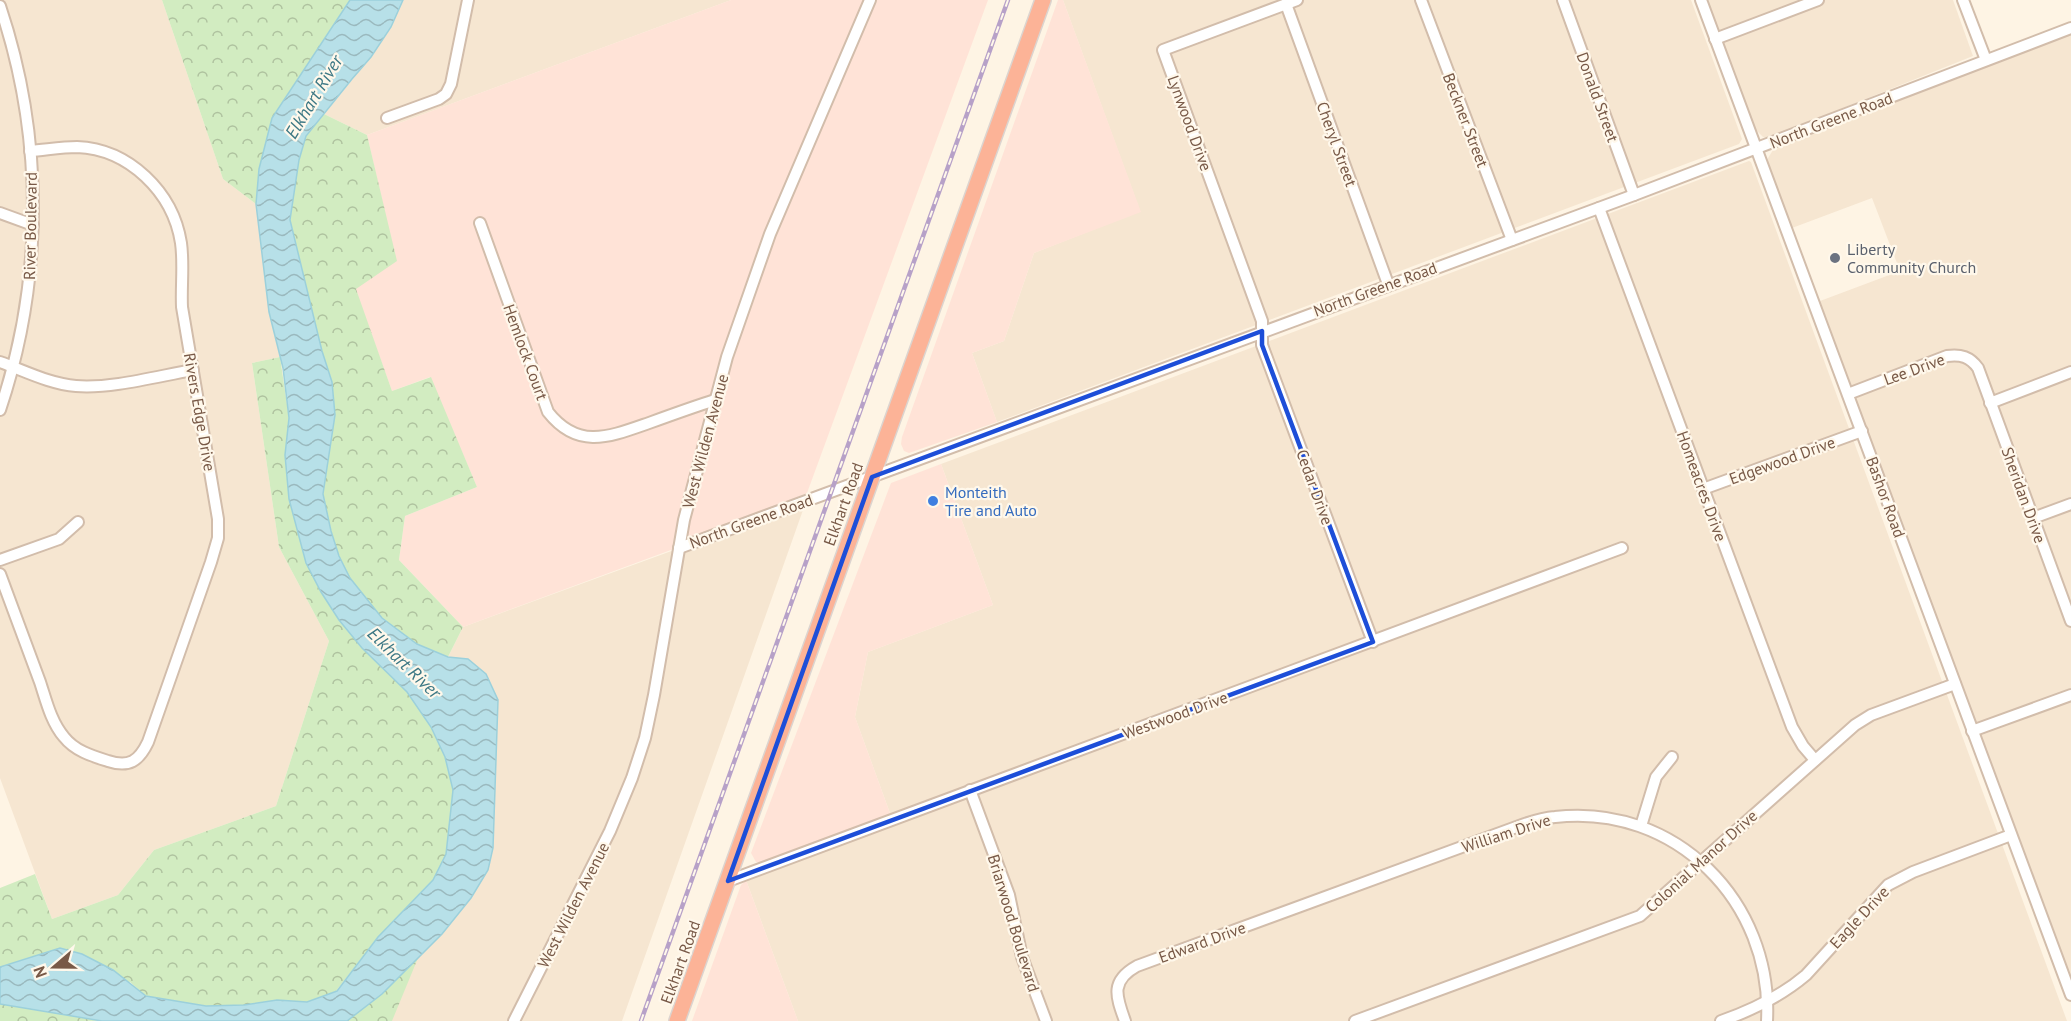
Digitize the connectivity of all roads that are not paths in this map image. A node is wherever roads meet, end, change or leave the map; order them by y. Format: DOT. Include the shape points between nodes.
graph roads {
  1 [pos="468,0"];
  2 [pos="870,0"];
  3 [pos="1043,0"];
  4 [pos="1297,0"];
  5 [pos="1421,0"];
  6 [pos="1563,0"];
  7 [pos="1701,0"];
  8 [pos="1818,0"];
  9 [pos="1963,0"];
  10 [pos="1286,4"];
  11 [pos="0,6"];
  12 [pos="2071,28"];
  13 [pos="1715,39"];
  14 [pos="1986,60"];
  15 [pos="387,118"];
  16 [pos="1756,149"];
  17 [pos="30,151"];
  18 [pos="1634,195"];
  19 [pos="1599,208"];
  20 [pos="0,213"];
  21 [pos="480,223"];
  22 [pos="33,225"];
  23 [pos="1512,240"];
  24 [pos="1388,284"];
  25 [pos="1262,331"];
  26 [pos="0,362"];
  27 [pos="13,367"];
  28 [pos="1978,369"];
  29 [pos="193,370"];
  30 [pos="2071,372"];
  31 [pos="1848,394"];
  32 [pos="715,400"];
  33 [pos="1990,403"];
  34 [pos="0,410"];
  35 [pos="1862,431"];
  36 [pos="872,477"];
  37 [pos="1703,489"];
  38 [pos="2071,504"];
  39 [pos="2033,518"];
  40 [pos="78,522"];
  41 [pos="679,548"];
  42 [pos="1622,548"];
  43 [pos="0,560"];
  44 [pos="0,574"];
  45 [pos="2071,621"];
  46 [pos="1373,642"];
  47 [pos="1955,684"];
  48 [pos="2071,695"];
  49 [pos="1972,731"];
  50 [pos="1672,757"];
  51 [pos="1815,760"];
  52 [pos="970,790"];
  53 [pos="1641,826"];
  54 [pos="2011,835"];
  55 [pos="1701,861"];
  56 [pos="728,881"];
  57 [pos="1328,896"];
  58 [pos="2071,995"];
  59 [pos="1768,1002"];
  60 [pos="514,1021"];
  61 [pos="678,1021"];
  62 [pos="1046,1021"];
  63 [pos="1125,1021"];
  64 [pos="1355,1021"];
  65 [pos="1721,1021"];
  66 [pos="1767,1021"];
  1 -- 15 [label="street" via="446,94"];
  2 -- 32 [label="street, West Wilden Avenue" via="770,234"];
  3 -- 36 [label="highway, Elkhart Road"];
  4 -- 10 [label="street, Lynwood Drive"];
  5 -- 23 [label="street, Beckner Street"];
  6 -- 18 [label="street, Donald Street"];
  7 -- 13 [label="street, Bashor Road"];
  8 -- 13 [label="street"];
  9 -- 14 [label="street"];
  10 -- 24 [label="street, Cheryl Street"];
  10 -- 25 [label="street, Lynwood Drive" via="1163,50 1262,321"];
  11 -- 17 [label="street, River Boulevard" via="18,70"];
  12 -- 14 [label="street, North Greene Road"];
  13 -- 16 [label="street, Bashor Road"];
  14 -- 16 [label="street, North Greene Road"];
  16 -- 18 [label="street, North Greene Road"];
  16 -- 31 [label="street, Bashor Road"];
  17 -- 22 [label="street, River Boulevard"];
  17 -- 29 [label="street, Rivers Edge Drive" via="77,147 111,154 136,168 160,192 176,222 180,241 182,307"];
  18 -- 19 [label="street, North Greene Road"];
  19 -- 23 [label="street, North Greene Road"];
  19 -- 37 [label="street, Homeacres Drive"];
  20 -- 22 [label="street"];
  21 -- 32 [label="street, Hemlock Court" via="548,412 564,428 583,436 604,438"];
  22 -- 27 [label="street, River Boulevard" via="28,290"];
  23 -- 24 [label="street, North Greene Road"];
  24 -- 25 [label="street, North Greene Road"];
  25 -- 36 [label="street, North Greene Road"];
  25 -- 46 [label="street, Cedar Drive" via="1262,345"];
  26 -- 27 [label="street"];
  27 -- 29 [label="street" via="75,386"];
  27 -- 34 [label="street, River Boulevard"];
  28 -- 31 [label="street, Lee Drive" via="1967,357 1951,355"];
  28 -- 33 [label="street, Sheridan Drive"];
  29 -- 44 [label="street, Rivers Edge Drive" via="218,538 148,742 132,762 118,764 82,752 64,737"];
  30 -- 33 [label="street"];
  31 -- 35 [label="street, Bashor Road"];
  32 -- 41 [label="street, West Wilden Avenue"];
  33 -- 39 [label="street, Sheridan Drive"];
  35 -- 37 [label="street, Edgewood Drive"];
  35 -- 47 [label="street, Bashor Road"];
  36 -- 41 [label="street, North Greene Road"];
  36 -- 56 [label="highway, Elkhart Road"];
  37 -- 51 [label="street, Homeacres Drive" via="1792,727"];
  38 -- 39 [label="street"];
  39 -- 45 [label="street, Sheridan Drive"];
  40 -- 43 [label="street" via="59,539"];
  41 -- 60 [label="street, West Wilden Avenue" via="645,738 632,778 610,831"];
  42 -- 46 [label="street, Westwood Drive"];
  46 -- 52 [label="street, Westwood Drive"];
  47 -- 49 [label="street, Bashor Road"];
  47 -- 51 [label="street, Colonial Manor Drive" via="1862,719"];
  48 -- 49 [label="street"];
  49 -- 54 [label="street, Bashor Road"];
  50 -- 53 [label="street" via="1656,777"];
  51 -- 55 [label="street, Colonial Manor Drive"];
  52 -- 56 [label="street, Westwood Drive"];
  52 -- 62 [label="street, Briarwood Boulevard" via="1009,895 1022,957"];
  53 -- 55 [label="street, William Drive" via="1671,840"];
  53 -- 57 [label="street, William Drive" via="1594,816 1536,821"];
  54 -- 58 [label="street, Bashor Road"];
  54 -- 59 [label="street, Eagle Drive" via="1894,882 1806,975"];
  55 -- 59 [label="street, William Drive" via="1726,888 1749,926 1764,973"];
  55 -- 64 [label="street, Colonial Manor Drive" via="1649,909 1630,921"];
  56 -- 61 [label="highway, Elkhart Road"];
  57 -- 63 [label="street, Edward Drive" via="1128,971 1117,988"];
  59 -- 65 [label="street, Eagle Drive"];
  59 -- 66 [label="street, William Drive"];
}
